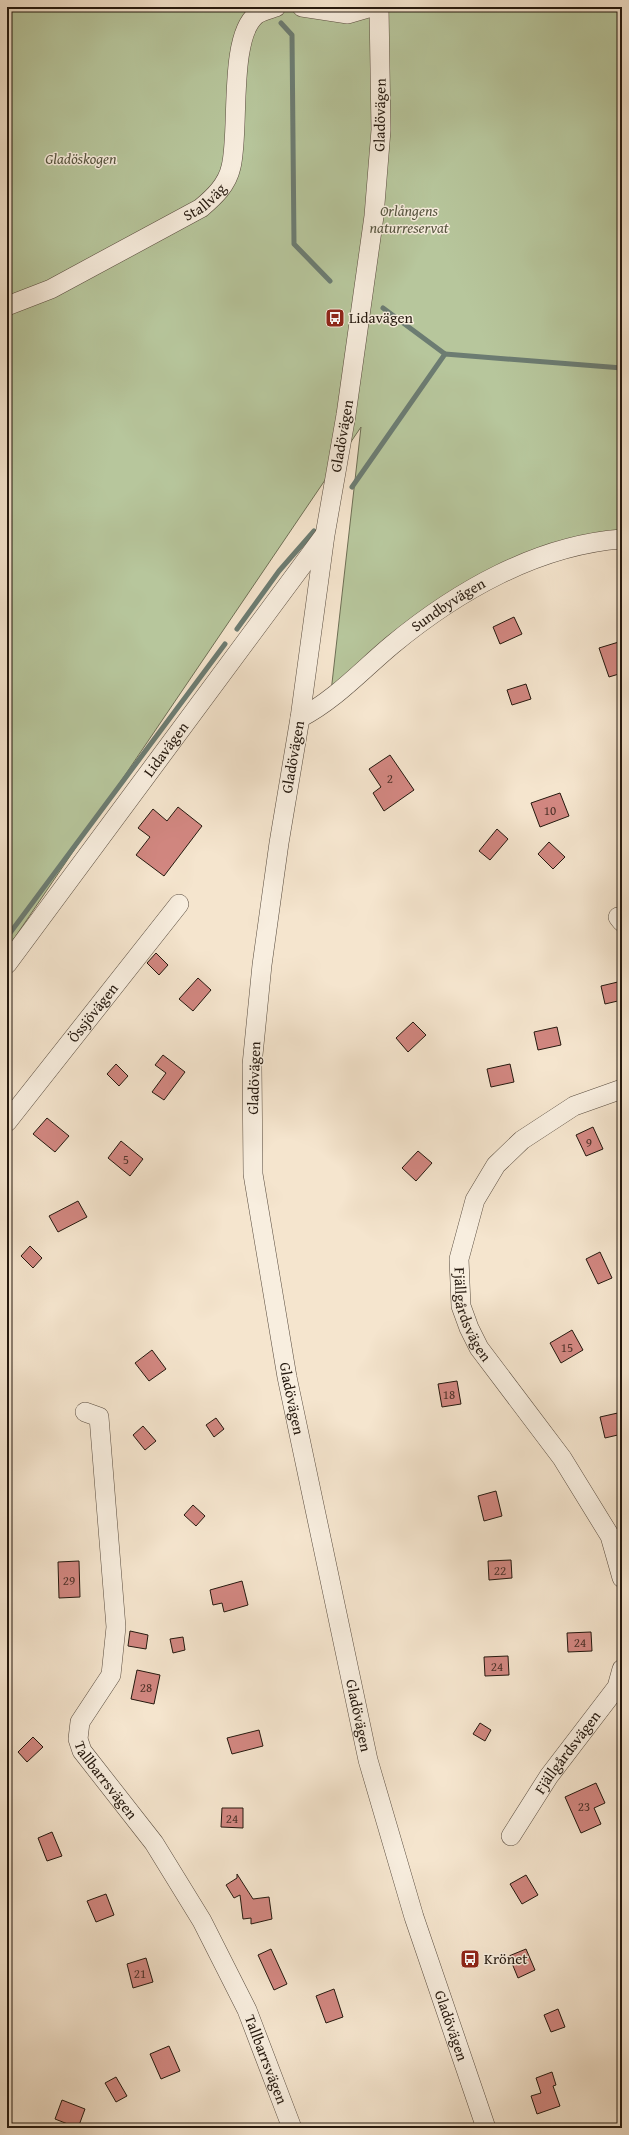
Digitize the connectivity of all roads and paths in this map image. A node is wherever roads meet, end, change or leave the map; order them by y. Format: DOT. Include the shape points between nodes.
graph roads {
  1 [pos="276,7"];
  2 [pos="302,7"];
  3 [pos="372,7"];
  4 [pos="379,7"];
  5 [pos="7,306"];
  6 [pos="325,535"];
  7 [pos="622,539"];
  8 [pos="300,718"];
  9 [pos="179,904"];
  10 [pos="7,964"];
  11 [pos="622,1089"];
  12 [pos="7,1122"];
  13 [pos="85,1412"];
  14 [pos="622,1578"];
  15 [pos="622,1669"];
  16 [pos="620,1687"];
  17 [pos="511,1836"];
  18 [pos="292,2128"];
  19 [pos="486,2128"];
  1 -- 5 [label="street, Stallväg" via="256,15 245,31 240,53 231,168 218,194 201,208 51,289"];
  2 -- 3 [label="street" via="348,14"];
  4 -- 6 [label="street, Gladövägen" via="382,130 374,216 346,415"];
  6 -- 8 [label="street, Gladövägen"];
  6 -- 10 [label="street, Lidavägen"];
  7 -- 8 [label="street, Sundbyvägen" via="606,540 533,559 499,575 407,632 329,701"];
  8 -- 19 [label="street, Gladövägen" via="278,843 261,973 252,1065 253,1174 287,1376 368,1760 414,1917"];
  9 -- 12 [label="street, Össjövägen"];
  11 -- 14 [label="street, Fjällgårdsvägen" via="574,1106 522,1140 496,1165 475,1200 459,1259 461,1306 479,1348 562,1458 610,1536"];
  13 -- 18 [label="street, Tallbarrsvägen" via="99,1417 116,1627 111,1674 80,1722 78,1739 82,1751 154,1843 202,1921 247,2010"];
  15 -- 16 [label="street, Fjällgårdsvägen"];
  16 -- 17 [label="street, Fjällgårdsvägen" via="549,1776"];
}
